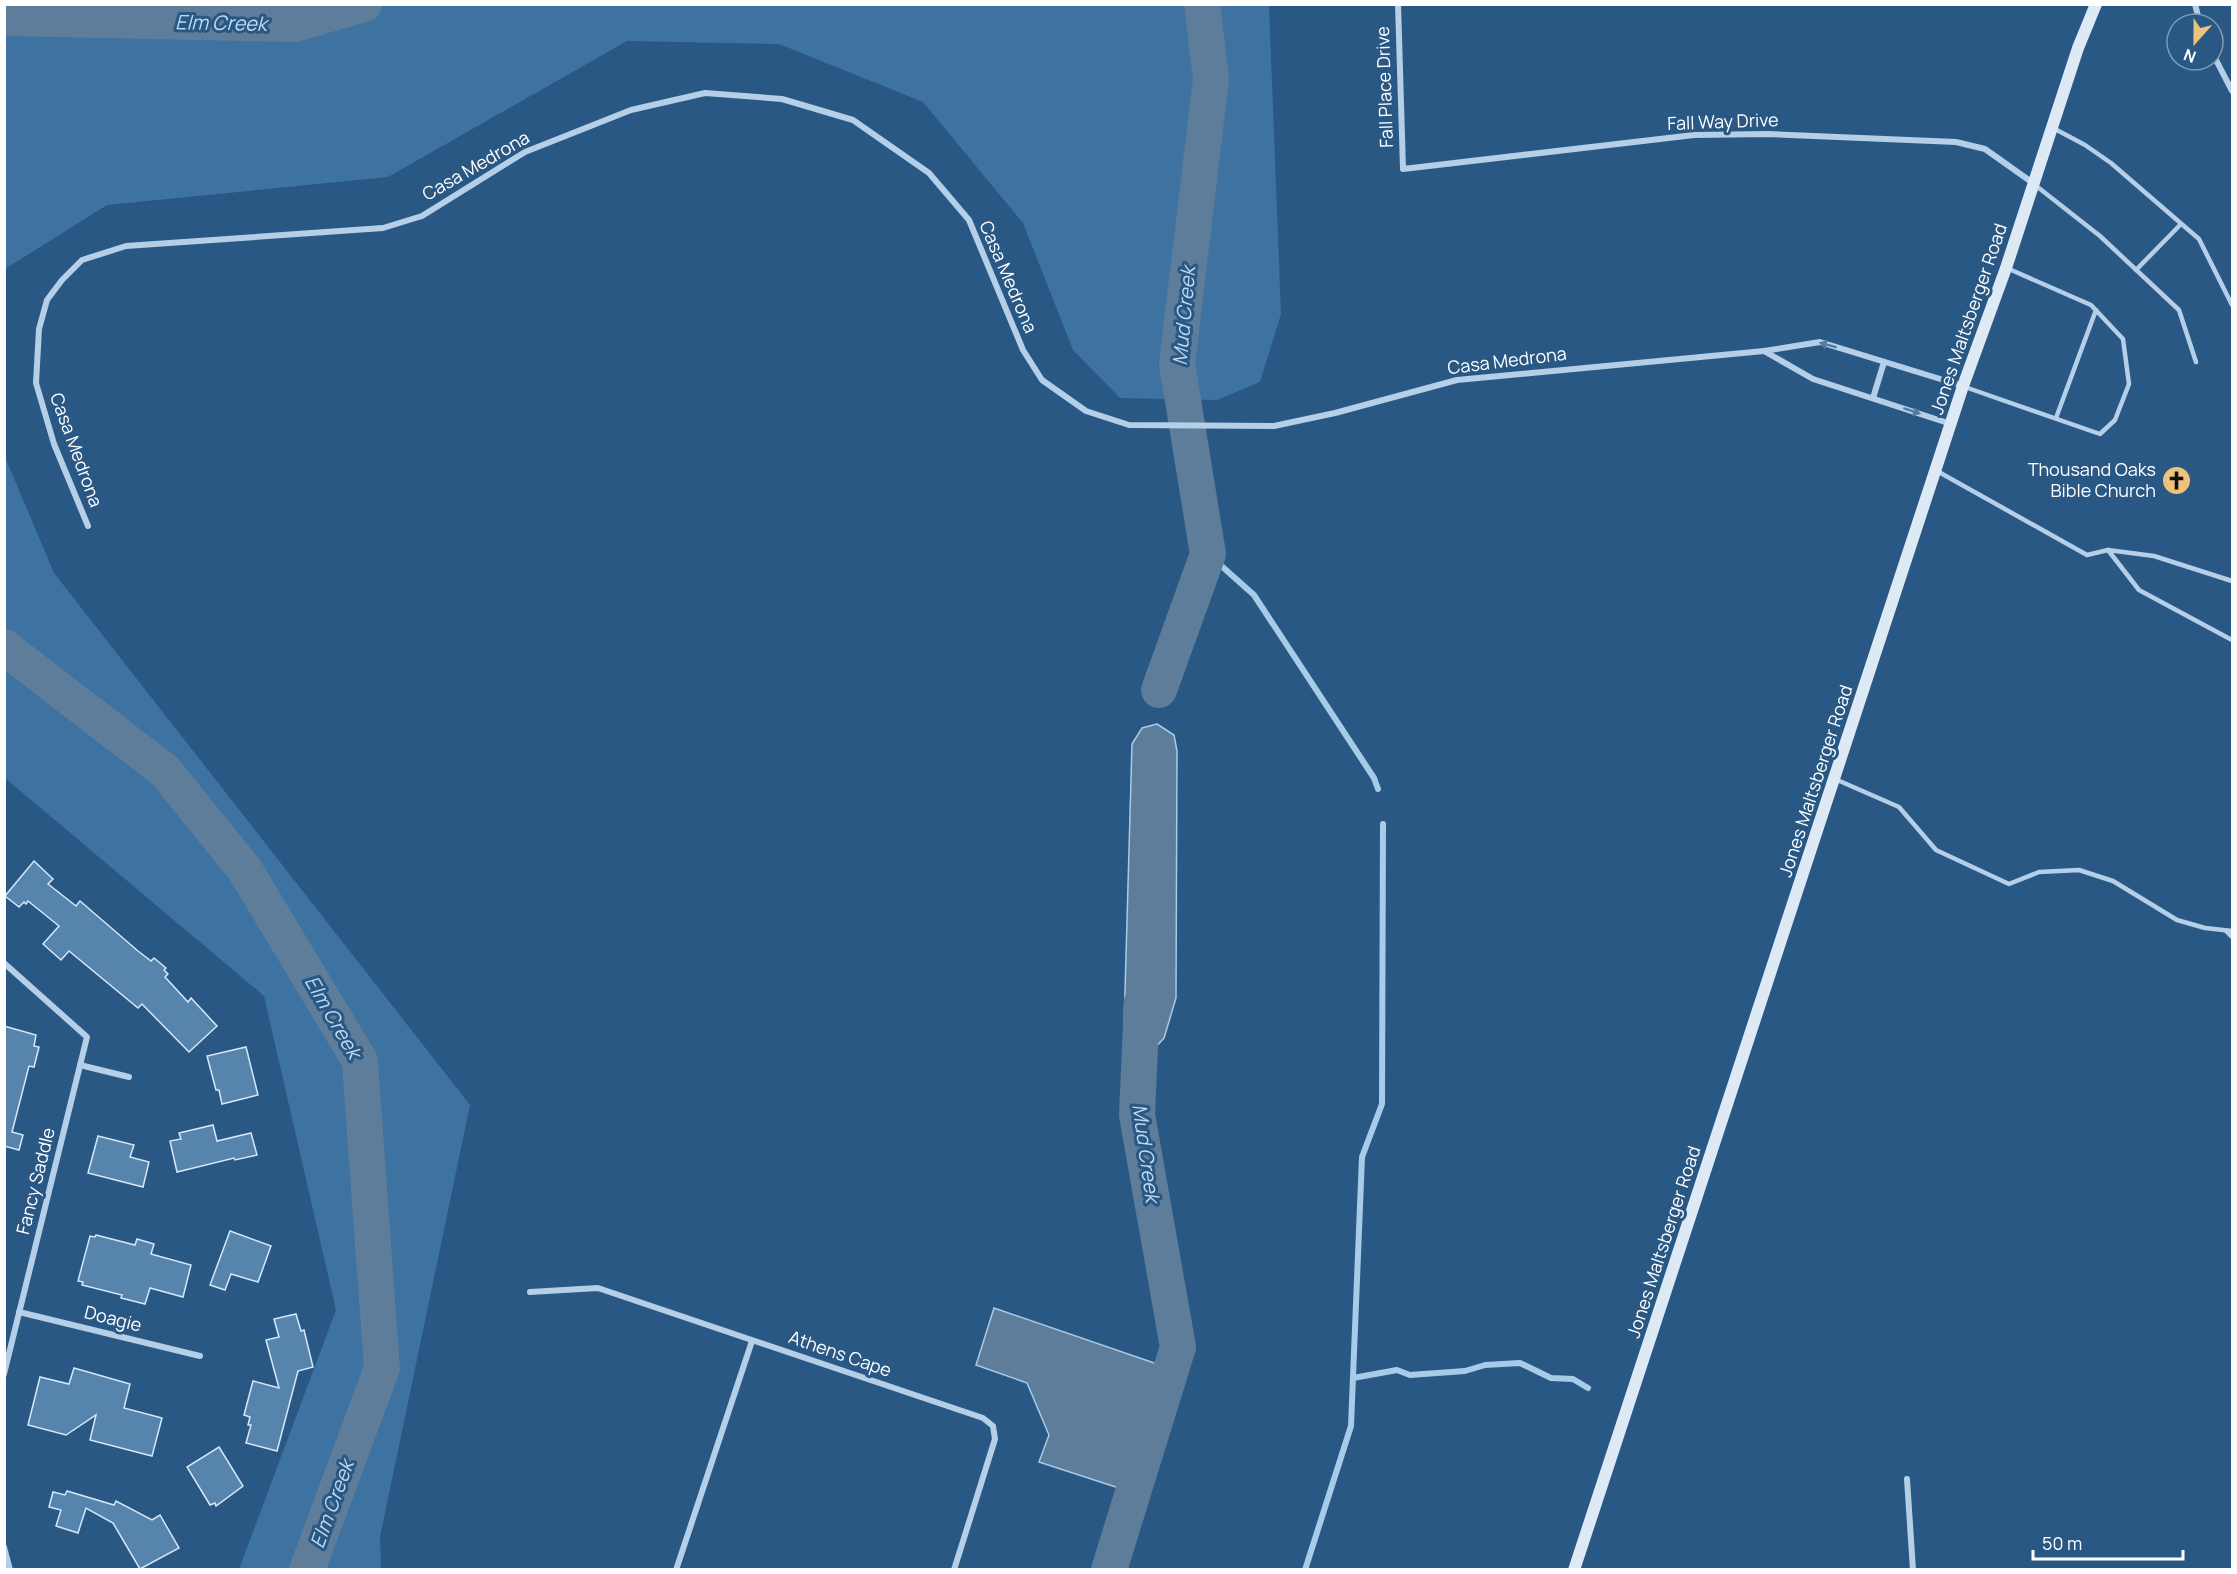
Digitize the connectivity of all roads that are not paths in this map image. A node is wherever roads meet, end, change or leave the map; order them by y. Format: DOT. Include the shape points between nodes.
graph roads {
  1 [pos="1398,4"];
  2 [pos="2096,4"];
  3 [pos="2222,72"];
  4 [pos="2232,91"];
  5 [pos="2053,128"];
  6 [pos="1402,169"];
  7 [pos="2033,183"];
  8 [pos="2181,224"];
  9 [pos="2006,268"];
  10 [pos="2136,270"];
  11 [pos="2232,305"];
  12 [pos="2096,310"];
  13 [pos="1764,351"];
  14 [pos="1884,362"];
  15 [pos="2196,363"];
  16 [pos="1964,386"];
  17 [pos="1872,398"];
  18 [pos="2056,418"];
  19 [pos="1952,424"];
  20 [pos="1937,471"];
  21 [pos="88,526"];
  22 [pos="2108,550"];
  23 [pos="2232,581"];
  24 [pos="2232,640"];
  25 [pos="1835,779"];
  26 [pos="2226,931"];
  27 [pos="2232,932"];
  28 [pos="2232,937"];
  29 [pos="4,963"];
  30 [pos="80,1065"];
  31 [pos="129,1077"];
  32 [pos="530,1292"];
  33 [pos="19,1312"];
  34 [pos="752,1341"];
  35 [pos="200,1356"];
  36 [pos="4,1374"];
  37 [pos="1907,1479"];
  38 [pos="4,1547"];
  39 [pos="10,1569"];
  40 [pos="676,1569"];
  41 [pos="954,1569"];
  42 [pos="1574,1569"];
  43 [pos="1912,1569"];
  1 -- 6 [label="street, Fall Place Drive"];
  2 -- 5 [label="main road, Jones Maltsberger Road"];
  3 -- 4 [label="street"];
  5 -- 7 [label="main road, Jones Maltsberger Road"];
  5 -- 8 [label="lane" via="2111,162"];
  6 -- 7 [label="street, Fall Way Drive" via="1694,135 1768,134 1956,142 1985,149"];
  7 -- 9 [label="main road, Jones Maltsberger Road"];
  7 -- 10 [label="lane"];
  8 -- 10 [label="lane"];
  8 -- 11 [label="lane" via="2199,239"];
  9 -- 12 [label="lane" via="2091,304"];
  9 -- 16 [label="main road, Jones Maltsberger Road"];
  10 -- 15 [label="lane" via="2179,310"];
  12 -- 18 [label="lane"];
  12 -- 18 [label="lane" via="2123,339 2129,384 2115,420 2100,434"];
  14 -- 13 [label="street, Casa Medrona, one-way" via="1820,342"];
  13 -- 17 [label="street" via="1813,379"];
  13 -- 21 [label="street, Casa Medrona" via="1457,380 1274,426 1129,425 1086,411 1042,380 1023,350 969,220 928,173 853,120 782,99 705,93 631,110 525,152 422,216 384,228 126,246 82,260 47,300 39,329 36,383 54,444"];
  14 -- 16 [label="street, Casa Medrona"];
  14 -- 17 [label="street"];
  16 -- 18 [label="lane"];
  16 -- 19 [label="main road, Jones Maltsberger Road"];
  17 -- 19 [label="street, one-way"];
  19 -- 20 [label="main road, Jones Maltsberger Road"];
  20 -- 22 [label="lane" via="2087,555"];
  20 -- 25 [label="main road, Jones Maltsberger Road"];
  22 -- 23 [label="lane" via="2154,555"];
  22 -- 24 [label="lane" via="2139,590"];
  25 -- 26 [label="lane" via="1899,807 1936,850 2009,884 2038,872 2079,870 2113,881 2177,920"];
  25 -- 42 [label="main road, Jones Maltsberger Road"];
  26 -- 27 [label="lane"];
  26 -- 28 [label="lane"];
  29 -- 30 [label="street, Fancy Saddle" via="87,1037"];
  30 -- 31 [label="street"];
  30 -- 33 [label="street, Fancy Saddle"];
  32 -- 34 [label="street, Athens Cape" via="598,1288"];
  33 -- 35 [label="street, Doagie"];
  33 -- 36 [label="street, Fancy Saddle"];
  34 -- 40 [label="street"];
  34 -- 41 [label="street, Athens Cape" via="983,1418 993,1426 995,1439"];
  37 -- 43 [label="street"];
  38 -- 39 [label="street"];
}
